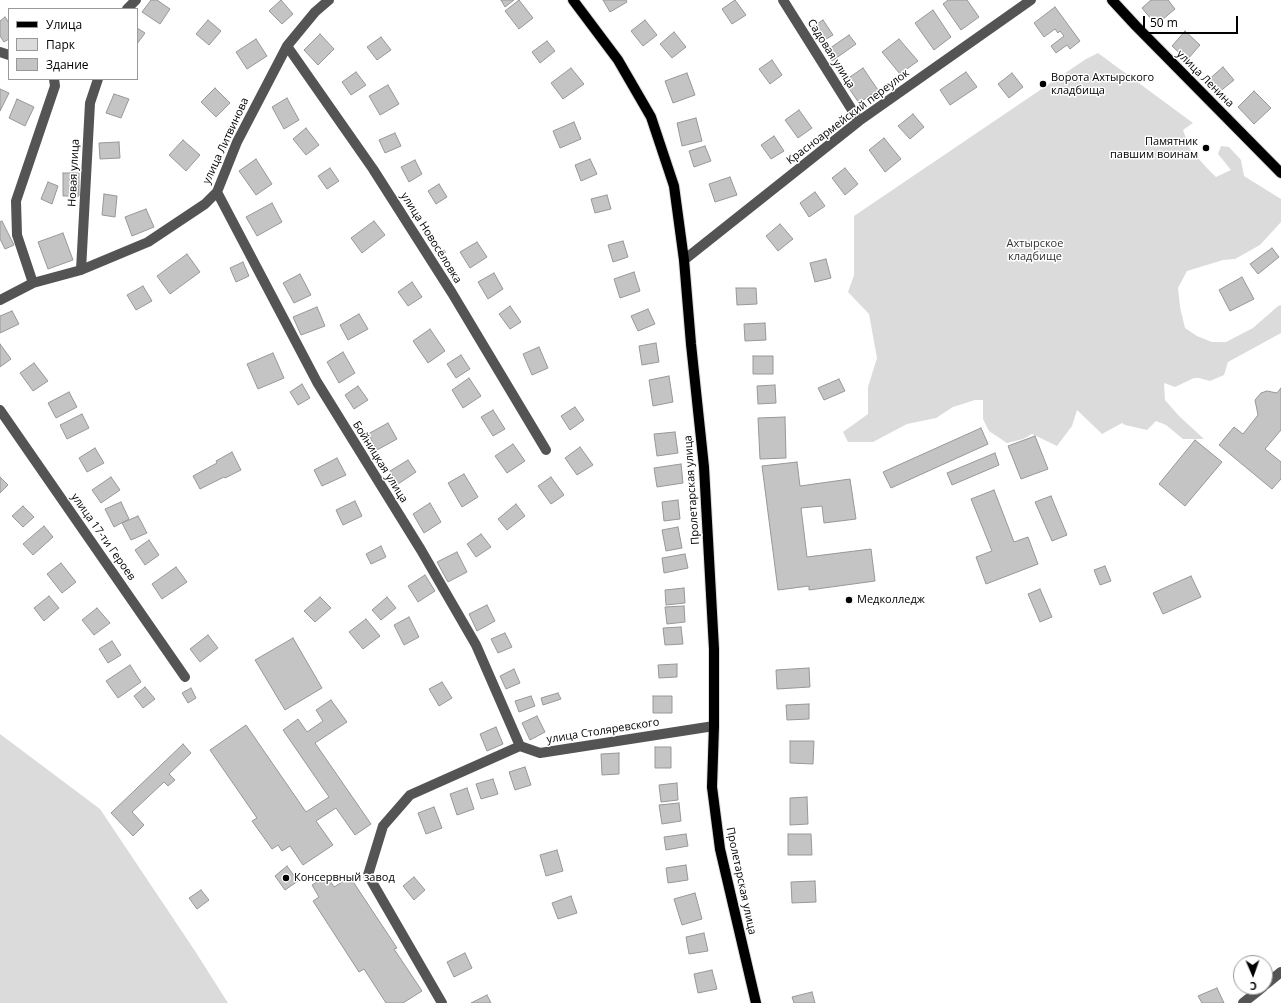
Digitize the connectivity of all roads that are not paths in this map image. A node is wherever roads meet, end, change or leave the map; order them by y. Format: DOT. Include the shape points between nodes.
graph roads {
  1 [pos="136,0"];
  2 [pos="329,0"];
  3 [pos="574,0"];
  4 [pos="783,0"];
  5 [pos="1031,0"];
  6 [pos="1112,0"];
  7 [pos="128,8"];
  8 [pos="287,46"];
  9 [pos="54,80"];
  10 [pos="98,80"];
  11 [pos="859,121"];
  12 [pos="1281,173"];
  13 [pos="217,192"];
  14 [pos="684,260"];
  15 [pos="81,270"];
  16 [pos="33,283"];
  17 [pos="0,300"];
  18 [pos="0,410"];
  19 [pos="546,450"];
  20 [pos="185,677"];
  21 [pos="714,726"];
  22 [pos="520,746"];
  23 [pos="1281,972"];
  24 [pos="1273,979"];
  25 [pos="1253,995"];
  26 [pos="442,1003"];
  27 [pos="756,1003"];
  28 [pos="1243,1003"];
  1 -- 7 [label="street"];
  2 -- 8 [label="street, улица Литвинова" via="315,12"];
  3 -- 14 [label="main road, Пролетарская улица" via="618,60 651,117 674,186"];
  4 -- 11 [label="street, Садовая улица"];
  5 -- 11 [label="street, Красноармейский переулок"];
  6 -- 12 [label="main road, улица Ленина"];
  8 -- 13 [label="street, улица Литвинова" via="238,142"];
  8 -- 19 [label="street, улица Новосёловка" via="377,176 452,293"];
  9 -- 16 [label="street" via="55,86 16,201 17,235"];
  10 -- 15 [label="street, Новая улица" via="90,103"];
  11 -- 14 [label="street, Красноармейский переулок"];
  13 -- 15 [label="street, улица Литвинова" via="205,204 148,242"];
  13 -- 22 [label="street, Бойницкая улица" via="316,382 421,550 476,645"];
  14 -- 21 [label="main road, Пролетарская улица" via="704,467 714,650"];
  15 -- 16 [label="street, улица Литвинова"];
  16 -- 17 [label="street, улица Литвинова"];
  18 -- 20 [label="street, улица 17-ти Героев"];
  21 -- 22 [label="street, улица Столяревского" via="540,753"];
  21 -- 27 [label="main road, Пролетарская улица" via="712,787 720,848"];
  22 -- 26 [label="street" via="410,795 383,826 368,875"];
  23 -- 24 [label="street"];
  25 -- 28 [label="street"];
}
